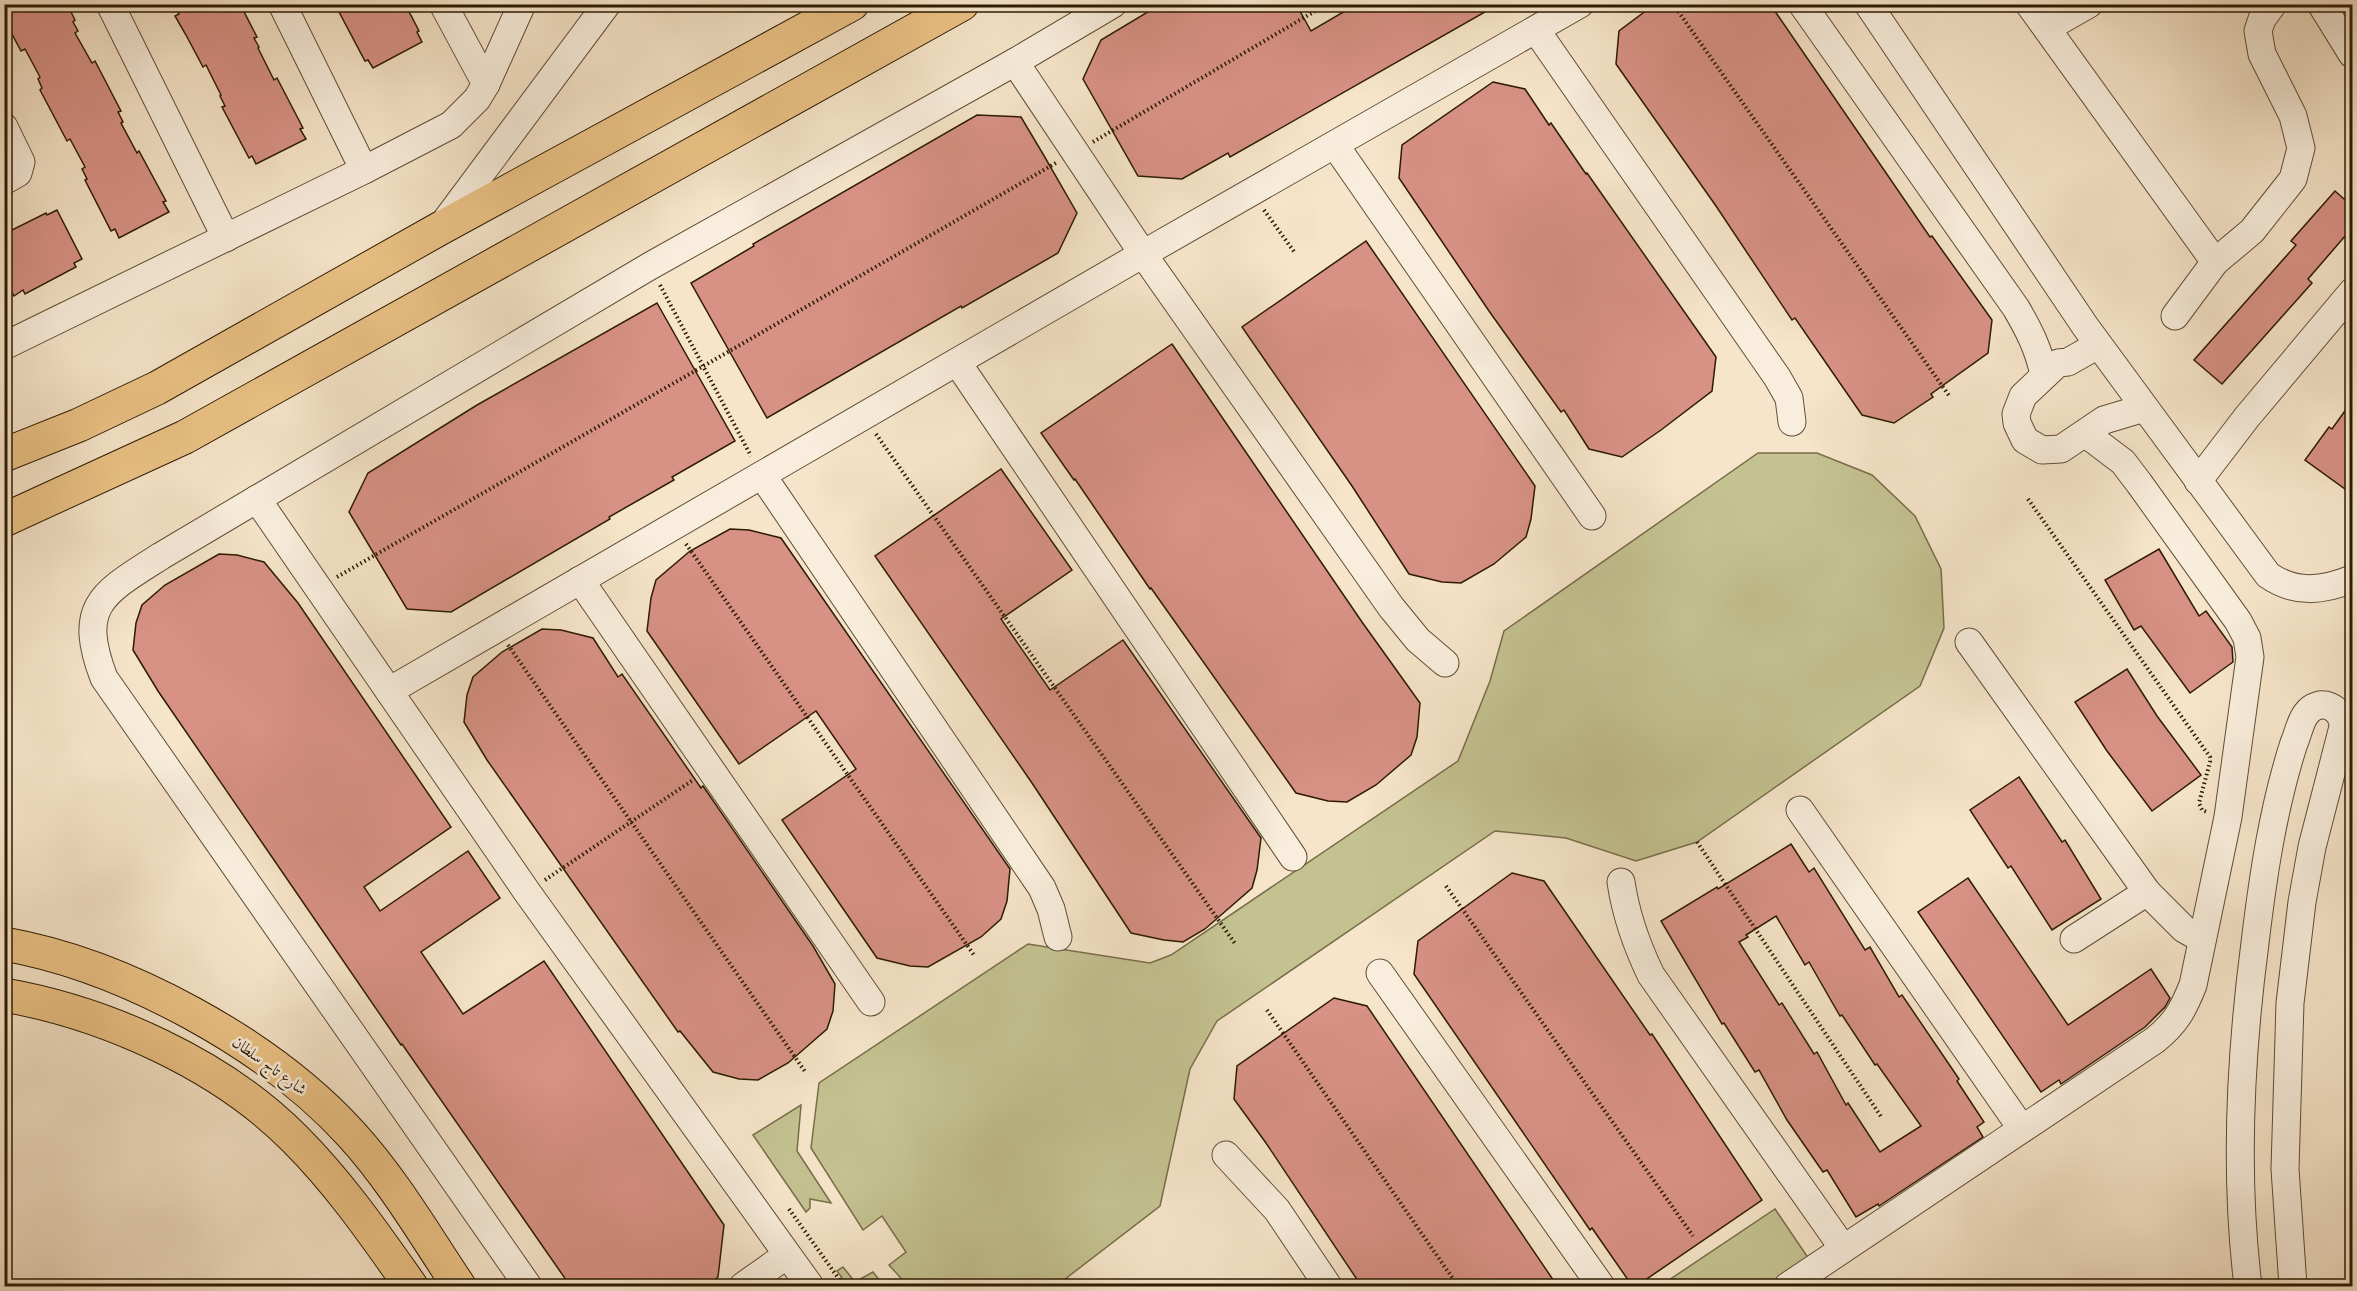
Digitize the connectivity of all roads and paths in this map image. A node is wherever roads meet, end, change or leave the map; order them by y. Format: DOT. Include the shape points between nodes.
graph roads {
  1 [pos="110,4"];
  2 [pos="282,4"];
  3 [pos="443,4"];
  4 [pos="522,4"];
  5 [pos="607,4"];
  6 [pos="852,4"];
  7 [pos="962,4"];
  8 [pos="1113,4"];
  9 [pos="1327,4"];
  10 [pos="1580,4"];
  11 [pos="1673,4"];
  12 [pos="1802,4"];
  13 [pos="1868,4"];
  14 [pos="2029,4"];
  15 [pos="2089,4"];
  16 [pos="2273,4"];
  17 [pos="2321,4"];
  18 [pos="2047,28"];
  19 [pos="1536,30"];
  20 [pos="2352,54"];
  21 [pos="1015,62"];
  22 [pos="486,84"];
  23 [pos="4,127"];
  24 [pos="1335,145"];
  25 [pos="1075,152"];
  26 [pos="364,170"];
  27 [pos="4,181"];
  28 [pos="1252,192"];
  29 [pos="439,229"];
  30 [pos="226,238"];
  31 [pos="1295,253"];
  32 [pos="1143,254"];
  33 [pos="2214,262"];
  34 [pos="650,266"];
  35 [pos="2352,291"];
  36 [pos="2175,316"];
  37 [pos="2092,335"];
  38 [pos="4,346"];
  39 [pos="957,362"];
  40 [pos="704,366"];
  41 [pos="2051,369"];
  42 [pos="1950,397"];
  43 [pos="2137,398"];
  44 [pos="863,416"];
  45 [pos="1792,422"];
  46 [pos="2095,427"];
  47 [pos="4,455"];
  48 [pos="762,475"];
  49 [pos="2198,482"];
  50 [pos="257,499"];
  51 [pos="2028,499"];
  52 [pos="1592,516"];
  53 [pos="4,520"];
  54 [pos="673,526"];
  55 [pos="2352,579"];
  56 [pos="580,580"];
  57 [pos="318,588"];
  58 [pos="496,628"];
  59 [pos="1969,642"];
  60 [pos="1445,663"];
  61 [pos="389,691"];
  62 [pos="709,770"];
  63 [pos="1800,810"];
  64 [pos="2228,817"];
  65 [pos="632,822"];
  66 [pos="1697,842"];
  67 [pos="1293,857"];
  68 [pos="1621,882"];
  69 [pos="1446,886"];
  70 [pos="2144,888"];
  71 [pos="527,892"];
  72 [pos="2071,934"];
  73 [pos="1058,937"];
  74 [pos="2202,939"];
  75 [pos="4,944"];
  76 [pos="1236,945"];
  77 [pos="974,955"];
  78 [pos="1380,973"];
  79 [pos="4,995"];
  80 [pos="870,1002"];
  81 [pos="1267,1010"];
  82 [pos="806,1073"];
  83 [pos="1882,1118"];
  84 [pos="2022,1129"];
  85 [pos="1226,1155"];
  86 [pos="789,1209"];
  87 [pos="1693,1236"];
  88 [pos="1843,1248"];
  89 [pos="787,1255"];
  90 [pos="411,1287"];
  91 [pos="459,1287"];
  92 [pos="528,1287"];
  93 [pos="743,1287"];
  94 [pos="810,1287"];
  95 [pos="844,1287"];
  96 [pos="1328,1287"];
  97 [pos="1458,1287"];
  98 [pos="1601,1287"];
  99 [pos="1788,1287"];
  100 [pos="2248,1287"];
  101 [pos="2293,1287"];
  1 -- 30 [label="street"];
  2 -- 26 [label="street"];
  3 -- 22 [label="street"];
  4 -- 22 [label="street"];
  5 -- 29 [label="street"];
  6 -- 29 [label="main road"];
  7 -- 53 [label="main road" via="185,437"];
  8 -- 21 [label="street"];
  9 -- 25 [label="path"];
  10 -- 19 [label="street"];
  11 -- 42 [label="path"];
  12 -- 41 [label="street" via="2016,308 2040,357"];
  13 -- 37 [label="street"];
  14 -- 18 [label="street"];
  15 -- 18 [label="street"];
  16 -- 33 [label="street" via="2258,31 2262,54 2293,116 2301,148 2293,179 2252,231"];
  17 -- 20 [label="street"];
  18 -- 33 [label="street"];
  19 -- 24 [label="street"];
  19 -- 45 [label="street" via="1777,377 1789,398"];
  21 -- 25 [label="street"];
  21 -- 34 [label="street"];
  22 -- 26 [label="street" via="451,125"];
  23 -- 27 [label="street" via="21,162 18,173"];
  24 -- 28 [label="street"];
  24 -- 52 [label="street"];
  25 -- 32 [label="street"];
  25 -- 40 [label="path"];
  26 -- 30 [label="street"];
  28 -- 31 [label="path"];
  28 -- 32 [label="street"];
  29 -- 47 [label="main road" via="157,388"];
  30 -- 38 [label="street"];
  32 -- 39 [label="street"];
  32 -- 60 [label="street" via="1391,607 1418,640"];
  33 -- 36 [label="street"];
  34 -- 40 [label="path"];
  34 -- 50 [label="street"];
  35 -- 49 [label="street"];
  37 -- 41 [label="street" via="2063,348"];
  37 -- 43 [label="street"];
  39 -- 44 [label="street"];
  39 -- 67 [label="street"];
  40 -- 48 [label="path"];
  40 -- 57 [label="path"];
  41 -- 46 [label="street" via="2018,404 2017,423 2025,440 2052,451"];
  43 -- 46 [label="street" via="2109,409"];
  43 -- 49 [label="street"];
  44 -- 48 [label="street"];
  44 -- 76 [label="path"];
  46 -- 64 [label="street" via="2247,638 2249,676"];
  48 -- 54 [label="street"];
  48 -- 73 [label="street" via="1042,888"];
  49 -- 55 [label="street" via="2268,575 2277,581 2308,590"];
  50 -- 57 [label="street"];
  50 -- 92 [label="street" via="119,583 101,600 93,616 97,660 104,678"];
  51 -- 64 [label="path" via="2210,757 2200,807 2205,812"];
  54 -- 56 [label="street"];
  54 -- 77 [label="path"];
  56 -- 58 [label="street"];
  56 -- 62 [label="street"];
  57 -- 61 [label="street"];
  58 -- 61 [label="street"];
  58 -- 65 [label="path"];
  59 -- 70 [label="street"];
  61 -- 71 [label="street"];
  62 -- 65 [label="path"];
  62 -- 80 [label="street"];
  63 -- 84 [label="street"];
  64 -- 74 [label="street"];
  65 -- 71 [label="path"];
  65 -- 82 [label="path"];
  66 -- 83 [label="path"];
  68 -- 88 [label="street" via="1626,914 1651,975"];
  69 -- 87 [label="path"];
  70 -- 72 [label="street"];
  70 -- 74 [label="street" via="2184,929"];
  71 -- 89 [label="street"];
  74 -- 84 [label="street" via="2193,985 2185,1007 2172,1025"];
  75 -- 91 [label="main road, شارع تاج سلطان" via="58,958 136,987 207,1022 274,1065 352,1135 405,1203"];
  78 -- 98 [label="street"];
  79 -- 90 [label="main road" via="59,1008 125,1031 183,1059 237,1092 316,1161 357,1209"];
  81 -- 97 [label="path"];
  84 -- 88 [label="street"];
  85 -- 96 [label="street" via="1277,1210"];
  86 -- 95 [label="path"];
  88 -- 99 [label="street"];
  89 -- 93 [label="street"];
  89 -- 94 [label="street"];
  100 -- 101 [label="street" via="2240,1170 2241,1108 2248,994 2261,888 2285,771 2302,720 2311,708 2324,705 2337,710 2343,727 2312,847 2290,1003 2285,1169"];
}
